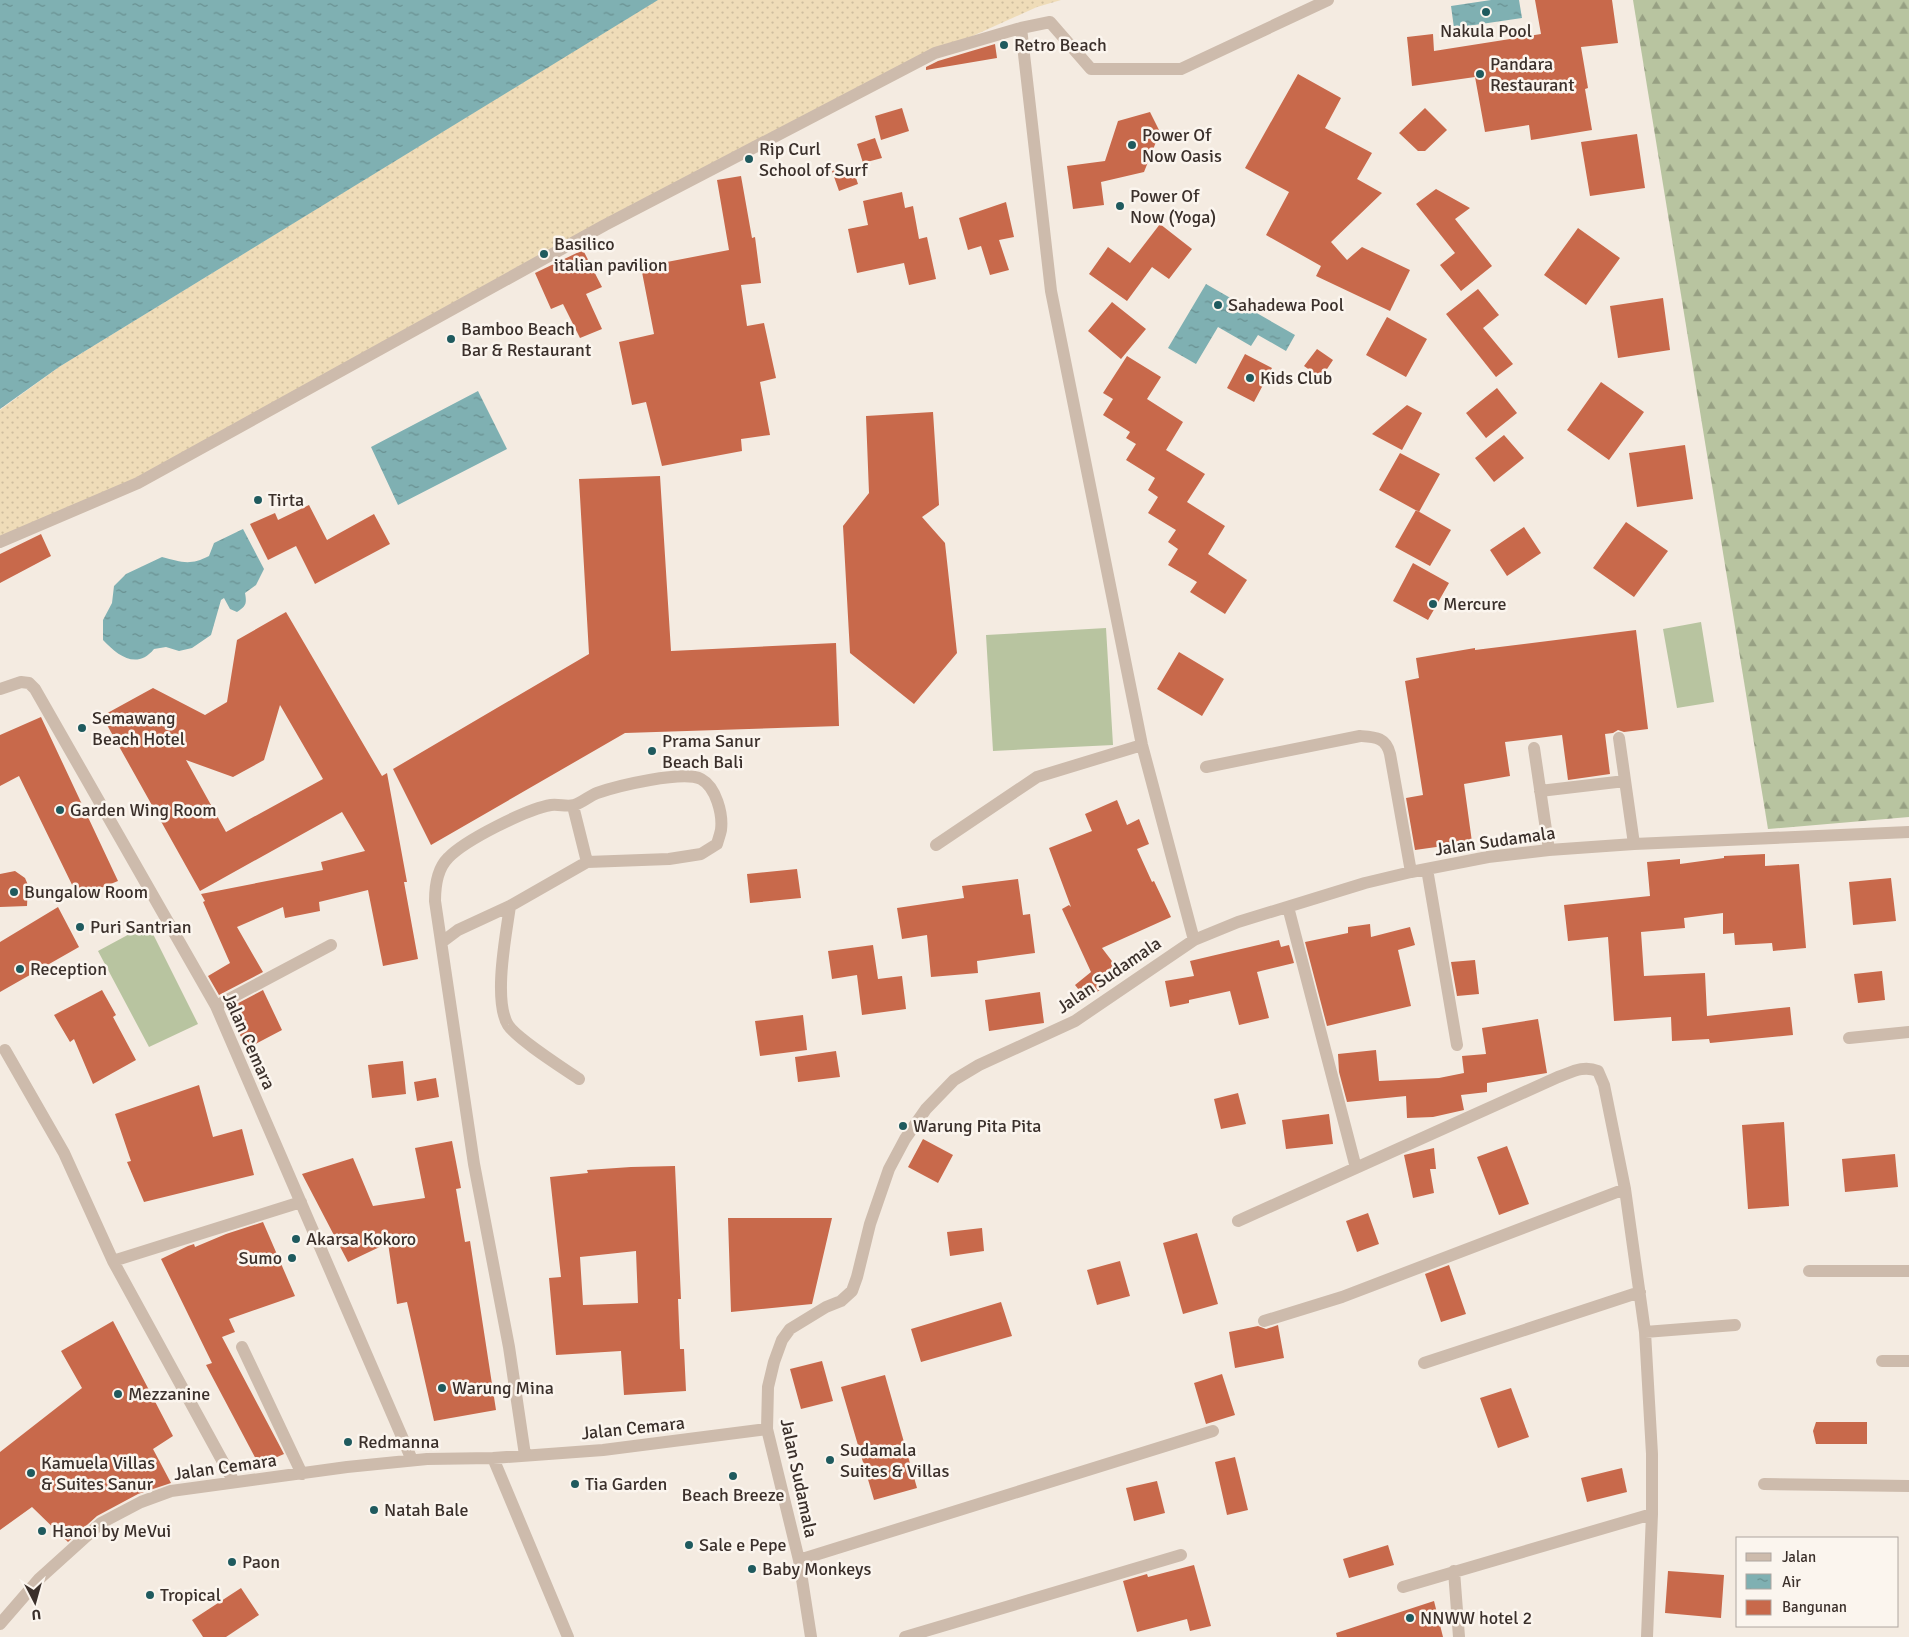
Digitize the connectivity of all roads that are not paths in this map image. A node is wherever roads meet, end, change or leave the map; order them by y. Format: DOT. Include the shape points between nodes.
graph roads {
  1 [pos="1328,0"];
  2 [pos="1021,28"];
  3 [pos="0,542"];
  4 [pos="0,690"];
  5 [pos="1619,738"];
  6 [pos="1142,745"];
  7 [pos="1534,748"];
  8 [pos="1206,767"];
  9 [pos="1625,781"];
  10 [pos="1540,791"];
  11 [pos="573,806"];
  12 [pos="1909,832"];
  13 [pos="1634,844"];
  14 [pos="936,845"];
  15 [pos="1549,850"];
  16 [pos="587,862"];
  17 [pos="1427,869"];
  18 [pos="1411,872"];
  19 [pos="510,906"];
  20 [pos="1288,907"];
  21 [pos="1194,940"];
  22 [pos="442,942"];
  23 [pos="331,944"];
  24 [pos="216,1006"];
  25 [pos="1909,1032"];
  26 [pos="1849,1038"];
  27 [pos="1457,1045"];
  28 [pos="6,1050"];
  29 [pos="579,1079"];
  30 [pos="1356,1168"];
  31 [pos="1625,1189"];
  32 [pos="301,1202"];
  33 [pos="1238,1222"];
  34 [pos="113,1261"];
  35 [pos="1909,1271"];
  36 [pos="1809,1272"];
  37 [pos="1640,1292"];
  38 [pos="1264,1320"];
  39 [pos="1735,1325"];
  40 [pos="1645,1332"];
  41 [pos="242,1347"];
  42 [pos="1882,1361"];
  43 [pos="1909,1361"];
  44 [pos="1424,1363"];
  45 [pos="767,1429"];
  46 [pos="1213,1431"];
  47 [pos="525,1455"];
  48 [pos="493,1458"];
  49 [pos="412,1460"];
  50 [pos="302,1474"];
  51 [pos="234,1482"];
  52 [pos="1764,1484"];
  53 [pos="1909,1486"];
  54 [pos="1652,1514"];
  55 [pos="1182,1555"];
  56 [pos="799,1560"];
  57 [pos="1454,1571"];
  58 [pos="1403,1587"];
  59 [pos="0,1624"];
  60 [pos="568,1637"];
  61 [pos="811,1637"];
  62 [pos="905,1637"];
  63 [pos="1459,1637"];
  64 [pos="1647,1637"];
  1 -- 2 [label="street" via="1181,69 1091,68 1050,22"];
  2 -- 3 [label="street" via="934,53 605,225 138,483"];
  2 -- 6 [label="street" via="1050,291"];
  4 -- 24 [label="street, Jalan Cemara" via="21,682 35,689"];
  5 -- 9 [label="street"];
  6 -- 14 [label="street" via="1037,777"];
  6 -- 21 [label="street"];
  7 -- 10 [label="street"];
  8 -- 18 [label="street" via="1360,736 1377,738 1388,746"];
  9 -- 10 [label="street"];
  9 -- 13 [label="street"];
  10 -- 15 [label="street"];
  11 -- 16 [label="street"];
  11 -- 16 [label="street" via="595,793 618,786 689,778 700,779 711,787 719,807 721,829 717,844 701,854 669,859"];
  11 -- 22 [label="street" via="552,805 536,809 481,834 447,859 435,884"];
  12 -- 13 [label="street, Jalan Sudamala"];
  13 -- 15 [label="street, Jalan Sudamala"];
  15 -- 17 [label="street, Jalan Sudamala"];
  16 -- 19 [label="street"];
  17 -- 18 [label="street, Jalan Sudamala"];
  17 -- 27 [label="street"];
  18 -- 20 [label="street, Jalan Sudamala"];
  19 -- 22 [label="street" via="458,930"];
  19 -- 29 [label="street" via="502,977 502,1003 508,1024 516,1034"];
  20 -- 21 [label="street, Jalan Sudamala"];
  20 -- 30 [label="street"];
  21 -- 45 [label="street, Jalan Sudamala" via="1070,1023 1004,1052 954,1080 926,1109 889,1169 852,1291 841,1301 790,1329 782,1340 768,1387"];
  22 -- 47 [label="street" via="474,1164 509,1347"];
  23 -- 24 [label="street"];
  24 -- 32 [label="street, Jalan Cemara"];
  25 -- 26 [label="street"];
  28 -- 34 [label="street" via="64,1153"];
  30 -- 31 [label="street" via="1558,1077 1589,1068 1598,1071 1604,1085"];
  30 -- 33 [label="street"];
  31 -- 37 [label="street"];
  31 -- 38 [label="street" via="1342,1297"];
  32 -- 34 [label="street"];
  32 -- 49 [label="street, Jalan Cemara"];
  34 -- 51 [label="street"];
  35 -- 36 [label="street"];
  37 -- 40 [label="street"];
  37 -- 44 [label="street"];
  39 -- 40 [label="street"];
  40 -- 54 [label="street"];
  41 -- 50 [label="street"];
  42 -- 43 [label="street"];
  45 -- 47 [label="street, Jalan Cemara" via="603,1450"];
  45 -- 56 [label="street, Jalan Sudamala"];
  46 -- 56 [label="street"];
  47 -- 48 [label="street, Jalan Cemara"];
  48 -- 49 [label="street, Jalan Cemara"];
  48 -- 60 [label="street"];
  49 -- 50 [label="street, Jalan Cemara"];
  50 -- 51 [label="street, Jalan Cemara"];
  51 -- 59 [label="street, Jalan Cemara" via="172,1491 141,1502 102,1523 39,1579"];
  52 -- 53 [label="street"];
  54 -- 57 [label="street"];
  54 -- 64 [label="street"];
  55 -- 62 [label="street"];
  56 -- 61 [label="street, Jalan Sudamala"];
  57 -- 58 [label="street"];
  57 -- 63 [label="street"];
}
